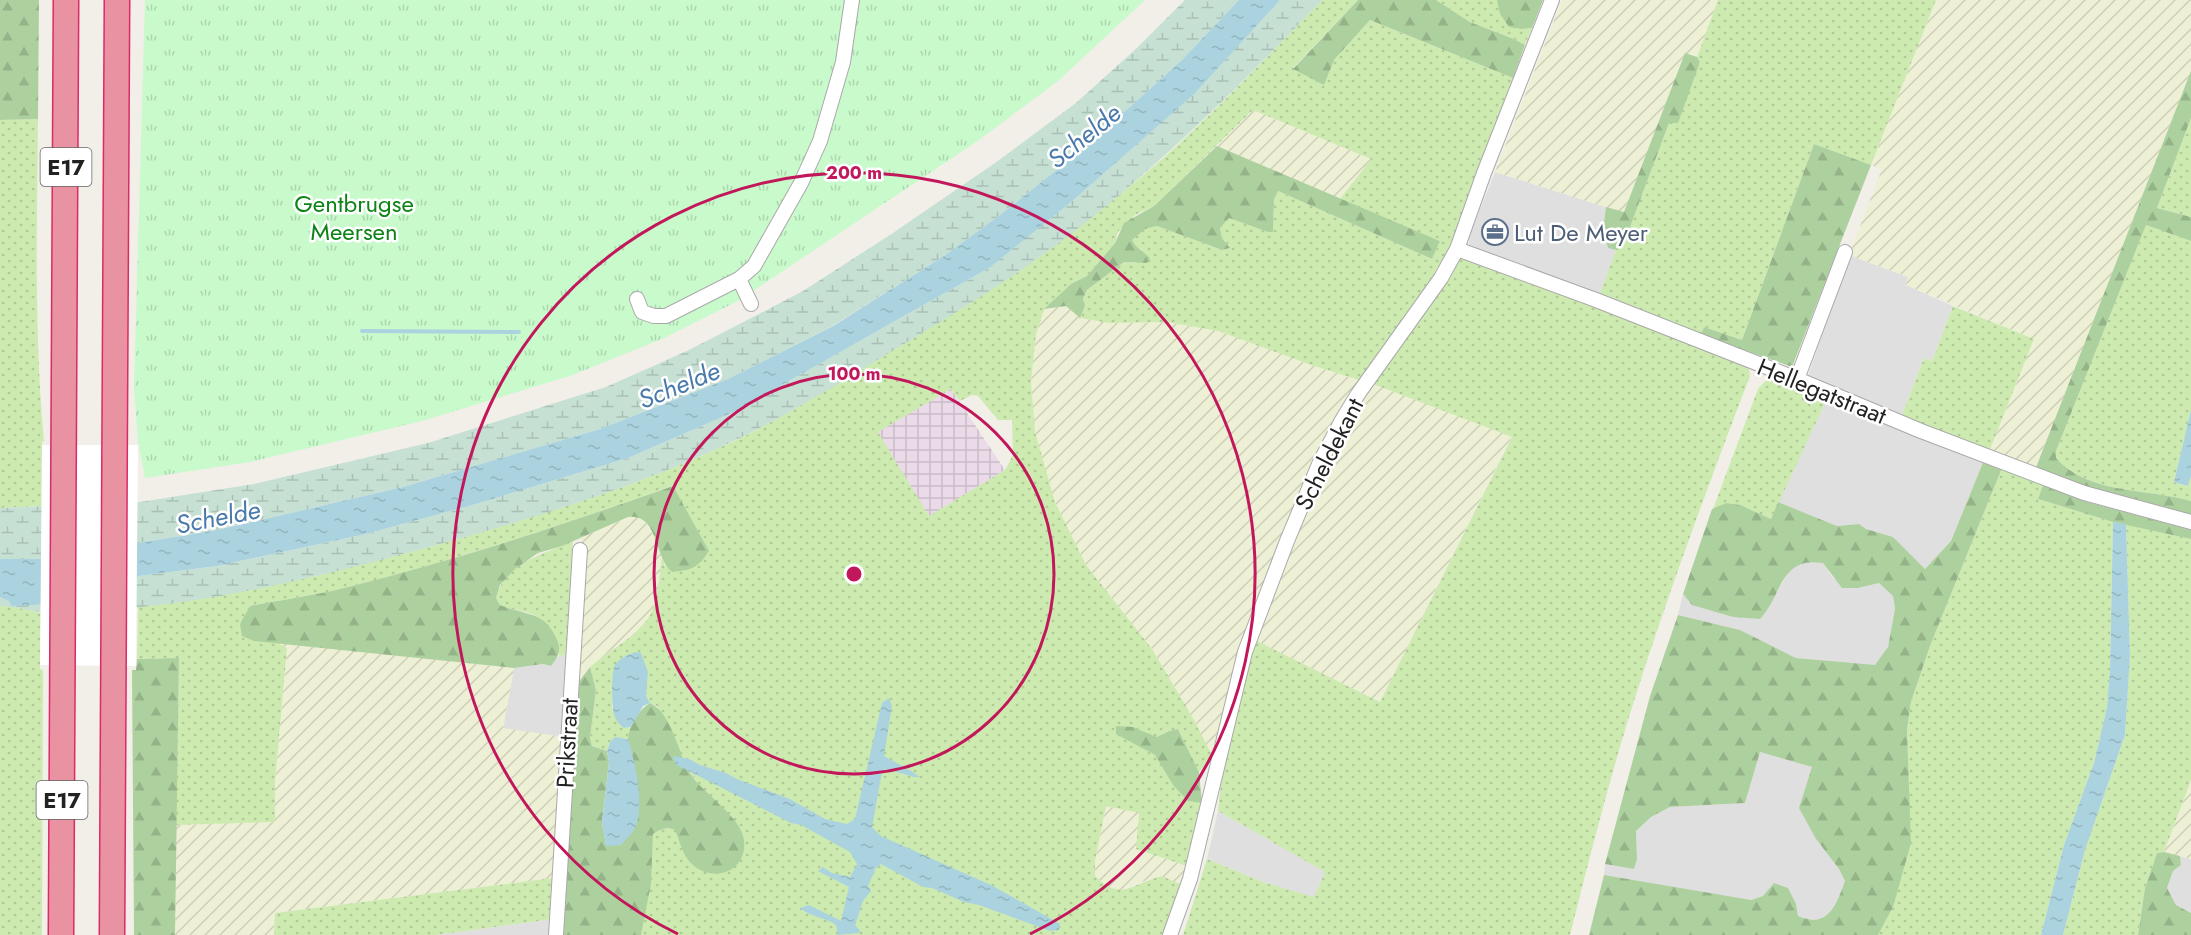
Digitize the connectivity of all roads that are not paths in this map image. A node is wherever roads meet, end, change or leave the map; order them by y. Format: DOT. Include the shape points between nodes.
graph roads {
  1 [pos="66,0"];
  2 [pos="117,0"];
  3 [pos="852,0"];
  4 [pos="1552,0"];
  5 [pos="1457,249"];
  6 [pos="1845,252"];
  7 [pos="739,279"];
  8 [pos="637,299"];
  9 [pos="751,304"];
  10 [pos="1797,379"];
  11 [pos="2191,522"];
  12 [pos="580,550"];
  13 [pos="61,935"];
  14 [pos="112,935"];
  15 [pos="556,935"];
  16 [pos="1170,935"];
  1 -- 13 [label="highway, E17"];
  2 -- 14 [label="highway, E17"];
  3 -- 7 [label="street" via="843,62 820,141 754,266"];
  4 -- 5 [label="street, Scheldekant"];
  5 -- 10 [label="street, Hellegatstraat"];
  5 -- 16 [label="street, Scheldekant" via="1441,278 1358,394 1320,462 1245,652 1190,879"];
  6 -- 10 [label="street"];
  7 -- 8 [label="street" via="666,316 642,312"];
  7 -- 9 [label="street"];
  10 -- 11 [label="street, Hellegatstraat" via="2084,494"];
  12 -- 15 [label="street, Prikstraat"];
}
